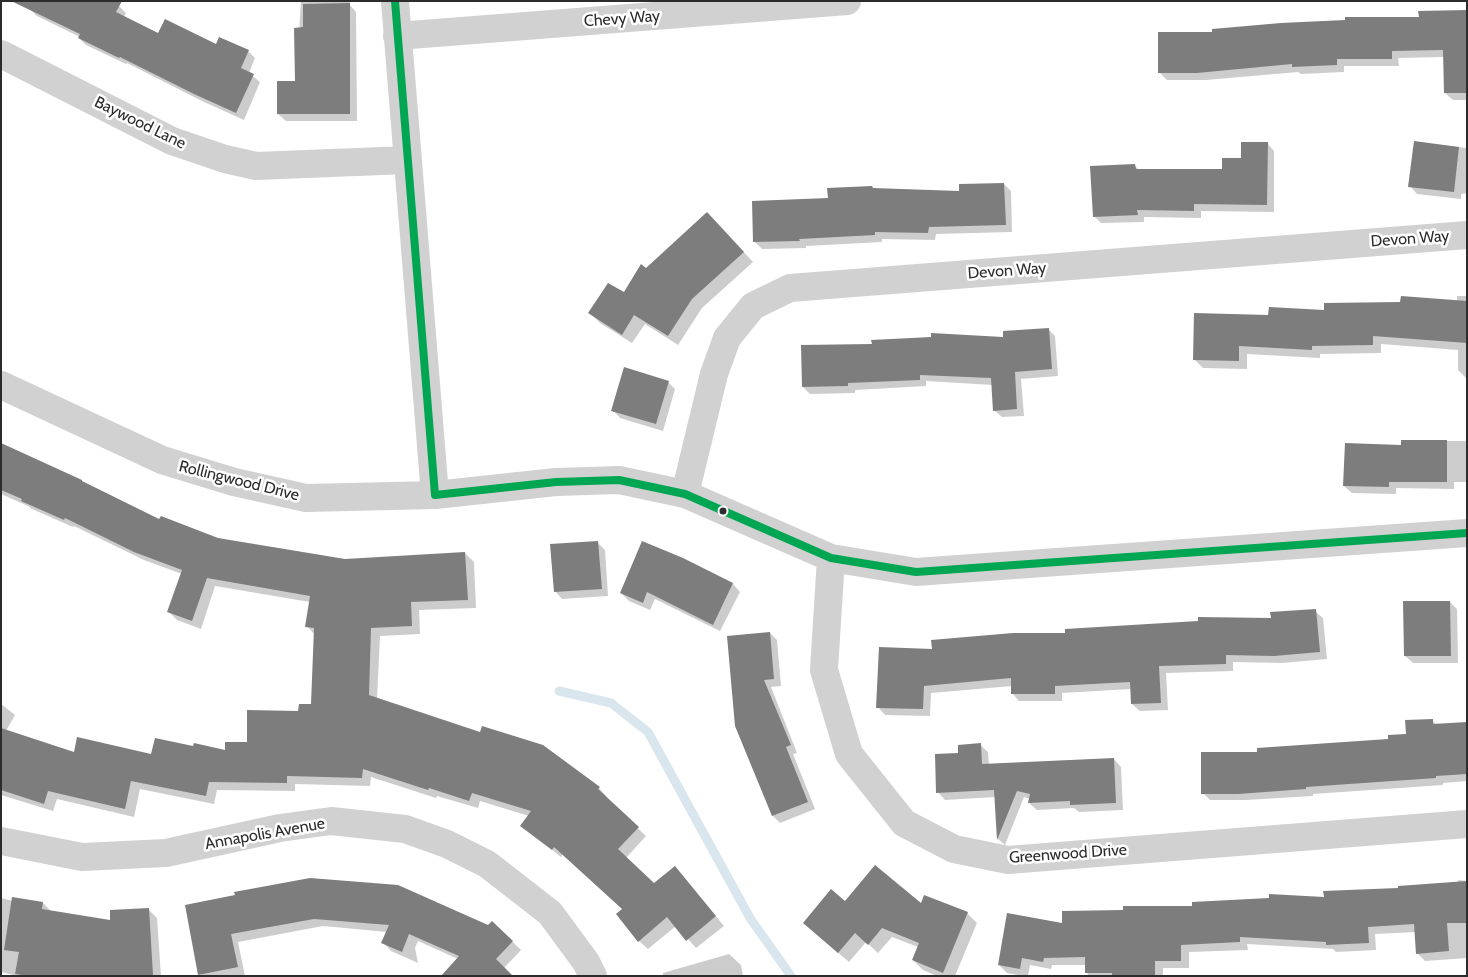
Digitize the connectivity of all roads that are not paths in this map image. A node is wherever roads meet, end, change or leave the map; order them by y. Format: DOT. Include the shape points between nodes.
graph roads {
  1 [pos="394,1"];
  2 [pos="847,1"];
  3 [pos="397,36"];
  4 [pos="1,54"];
  5 [pos="407,160"];
  6 [pos="1467,235"];
  7 [pos="1,385"];
  8 [pos="435,494"];
  9 [pos="685,494"];
  10 [pos="1467,532"];
  11 [pos="832,558"];
  12 [pos="1467,824"];
  13 [pos="1,841"];
  14 [pos="593,976"];
  1 -- 3 [label="street"];
  2 -- 3 [label="street, Chevy Way"];
  3 -- 5 [label="street"];
  4 -- 5 [label="street, Baywood Lane" via="172,141 224,159 256,166"];
  5 -- 8 [label="street"];
  6 -- 9 [label="street, Devon Way" via="790,288 753,306 728,338 714,374"];
  7 -- 8 [label="street, Rollingwood Drive" via="162,460 234,482 306,498"];
  8 -- 9 [label="street, Rollingwood Drive" via="556,482 619,480"];
  9 -- 11 [label="street, Rollingwood Drive"];
  10 -- 11 [label="street, Rollingwood Drive" via="916,572"];
  11 -- 12 [label="street, Greenwood Drive" via="824,670 849,754 904,823 954,849 1008,860"];
  13 -- 14 [label="street, Annapolis Avenue" via="82,857 166,853 280,828 331,821 405,830 447,844 487,864 550,913"];
}
